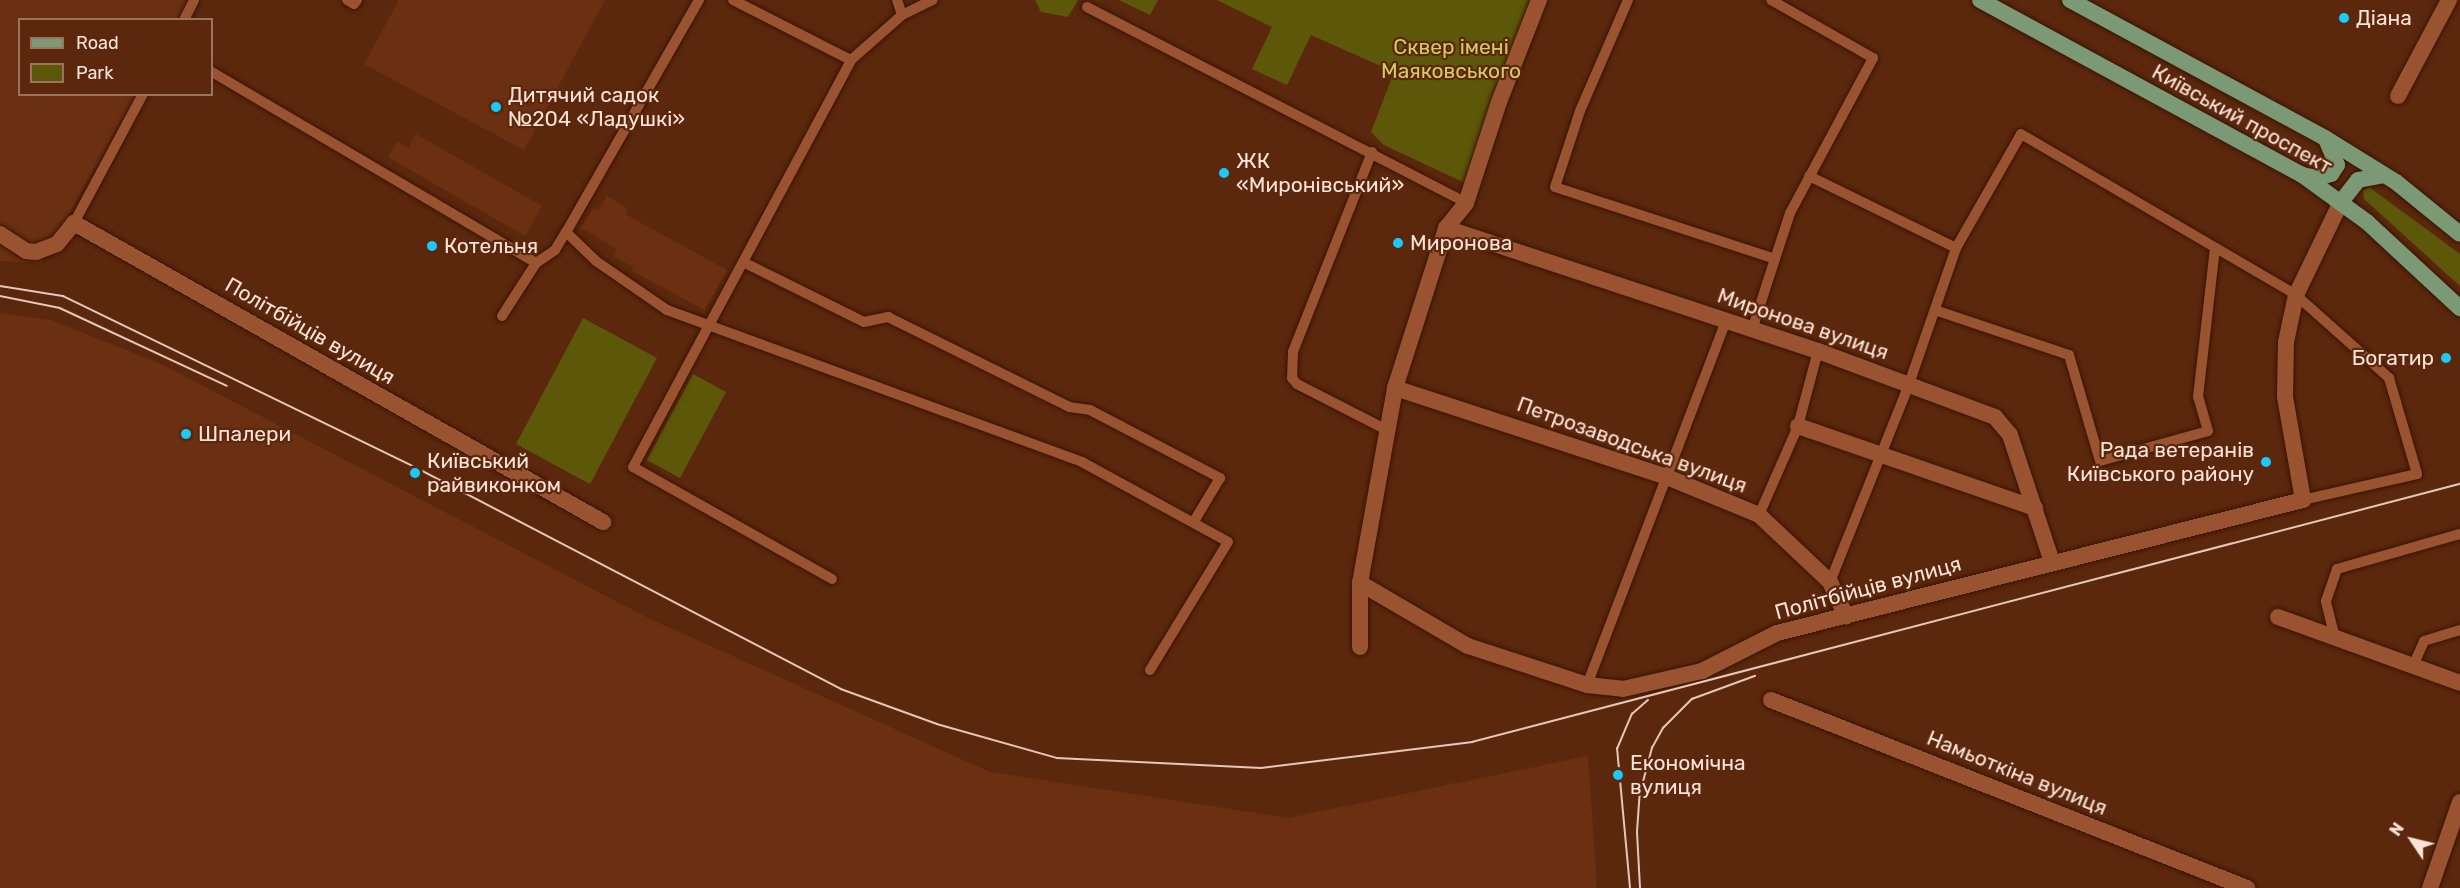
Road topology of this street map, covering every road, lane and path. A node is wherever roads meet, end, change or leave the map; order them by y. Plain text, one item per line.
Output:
1 (194, 0) edge
2 (347, 0) edge
3 (357, 0) edge
4 (699, 0) edge
5 (732, 0) edge
6 (897, 0) edge
7 (933, 0) edge
8 (1539, 0) edge
9 (1628, 0) edge
10 (1771, 0) edge
11 (1980, 0) edge
12 (2449, 0) edge
13 (2078, 2) edge
14 (1087, 7) dead end
15 (902, 15) junction
16 (185, 18) edge
17 (851, 60) junction
18 (213, 73) edge
19 (142, 96) edge
20 (2398, 96) dead end
21 (2325, 138) junction
22 (1372, 152) junction
23 (2301, 174) junction
24 (2384, 175) junction
25 (1809, 176) junction
26 (2341, 202) junction
27 (1466, 203) junction
28 (74, 223) junction
29 (1446, 228) junction
30 (566, 232) junction
31 (0, 234) edge
32 (2460, 234) edge
33 (1956, 248) junction
34 (2215, 248) junction
35 (1775, 259) junction
36 (743, 262) junction
37 (536, 263) junction
38 (2296, 295) junction
39 (2460, 308) edge
40 (1935, 310) junction
41 (502, 316) dead end
42 (1726, 321) junction
43 (709, 327) junction
44 (1752, 330) junction
45 (1818, 351) junction
46 (1909, 384) junction
47 (1395, 388) junction
48 (1798, 426) junction
49 (1387, 430) junction
50 (1881, 454) junction
51 (1667, 477) junction
52 (2303, 500) junction
53 (2035, 508) junction
54 (1759, 515) junction
55 (603, 522) dead end
56 (1193, 523) junction
57 (2460, 534) edge
58 (2052, 562) junction
59 (832, 579) dead end
60 (1830, 582) junction
61 (1360, 583) junction
62 (1846, 617) junction
63 (2278, 617) dead end
64 (2460, 630) edge
65 (2335, 638) junction
66 (1360, 646) dead end
67 (2413, 666) junction
68 (1150, 670) dead end
69 (2460, 683) edge
70 (1587, 685) junction
71 (1771, 700) dead end
72 (2460, 802) edge
73 (2247, 888) edge
74 (2430, 888) edge

1 - 16 lane
2 - 3 lane
4 - 30 lane
5 - 17 lane
6 - 15 lane
7 - 15 lane
8 - 27 street
9 - 35 lane
10 - 25 lane
11 - 23 main road, Київський проспект
12 - 20 street
13 - 21 main road, Київський проспект
14 - 22 lane
15 - 17 lane
17 - 36 lane
18 - 37 lane
19 - 28 lane
21 - 23 main road
21 - 24 main road, Київський проспект
22 - 27 lane
22 - 49 lane
23 - 26 main road, Київський проспект
24 - 26 main road
24 - 32 main road, Київський проспект
25 - 33 lane
25 - 35 lane
26 - 38 street
26 - 39 main road, Київський проспект
27 - 29 street
28 - 31 street
28 - 55 street, Політбійців вулиця
29 - 42 street, Миронова вулиця
29 - 47 street
30 - 37 lane
30 - 43 lane
33 - 34 lane
33 - 40 lane
34 - 38 lane
34 - 40 lane
35 - 44 lane
36 - 43 lane
36 - 56 lane
37 - 41 lane
38 - 52 street
38 - 52 lane
40 - 46 lane
42 - 44 street, Миронова вулиця
42 - 51 lane
43 - 56 lane
43 - 59 lane
44 - 45 street, Миронова вулиця
45 - 46 street, Миронова вулиця
45 - 48 lane
46 - 50 lane
46 - 53 street, Миронова вулиця
47 - 49 street
47 - 51 street, Петрозаводська вулиця
48 - 50 street
48 - 54 lane
49 - 61 street
50 - 53 street
50 - 60 lane
51 - 54 street, Петрозаводська вулиця
51 - 70 lane
52 - 58 street, Політбійців вулиця
53 - 58 street, Миронова вулиця
54 - 60 street, Петрозаводська вулиця
56 - 68 lane
57 - 65 lane
58 - 62 street, Політбійців вулиця
60 - 62 street, Петрозаводська вулиця
61 - 66 street
61 - 70 street, Політбійців вулиця
62 - 70 street, Політбійців вулиця
63 - 65 street
64 - 67 lane
65 - 67 street
67 - 69 street
71 - 73 street, Намьоткіна вулиця
72 - 74 street

